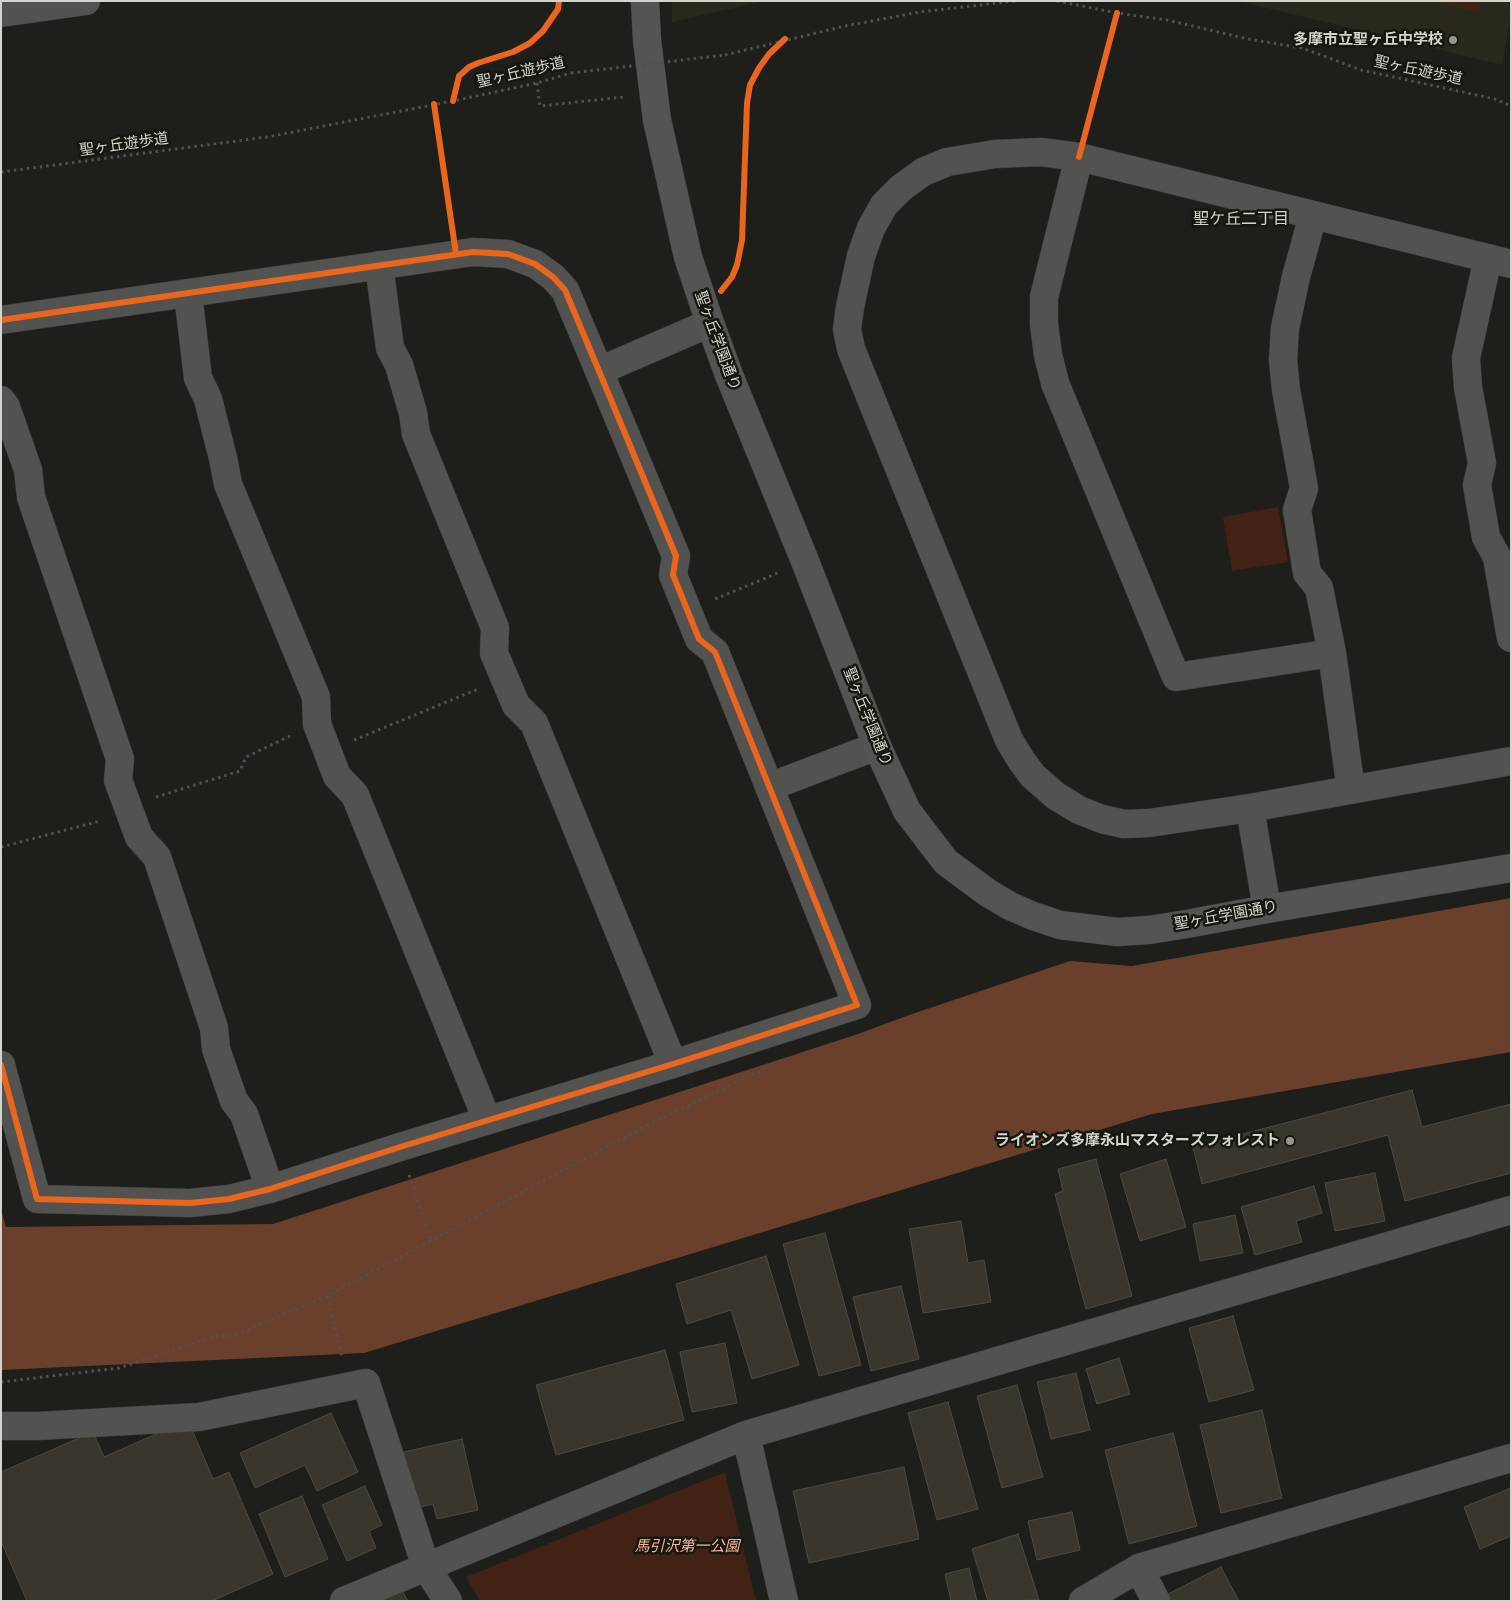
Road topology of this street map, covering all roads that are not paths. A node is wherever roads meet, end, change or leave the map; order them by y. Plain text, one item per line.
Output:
1 (86, 1) edge
2 (645, 1) edge
3 (1, 13) edge
4 (1079, 157) junction
5 (1313, 215) junction
6 (1499, 261) edge
7 (379, 265) junction
8 (188, 294) junction
9 (1, 320) edge
10 (710, 323) junction
11 (599, 371) junction
12 (1, 400) edge
13 (1511, 638) edge
14 (1332, 653) junction
15 (876, 746) junction
16 (1511, 761) edge
17 (769, 787) junction
18 (1351, 790) junction
19 (1250, 808) junction
20 (1511, 868) edge
21 (1267, 908) junction
22 (673, 1064) junction
23 (1, 1065) edge
24 (487, 1120) junction
25 (270, 1189) junction
26 (1511, 1210) edge
27 (1, 1426) edge
28 (746, 1435) junction
29 (1511, 1458) edge
30 (426, 1567) junction
31 (1140, 1568) junction
32 (344, 1601) edge
33 (448, 1601) edge
34 (784, 1601) edge
35 (1083, 1601) edge
36 (1156, 1601) edge

1 - 3 street
2 - 10 street, 聖ヶ丘学園通り
4 - 5 street
4 - 14 street
4 - 19 street
5 - 6 street
5 - 14 street
6 - 13 street
7 - 8 street
7 - 11 street
7 - 22 street
8 - 9 street
8 - 24 street
10 - 11 street
10 - 15 street, 聖ヶ丘学園通り
11 - 17 street
12 - 25 street
14 - 18 street
15 - 17 street
15 - 21 street, 聖ヶ丘学園通り
16 - 18 street
17 - 22 street
18 - 19 street
19 - 21 street
20 - 21 street, 聖ヶ丘学園通り
22 - 24 street
23 - 25 street
24 - 25 street
26 - 28 street
27 - 30 street
28 - 30 street
28 - 34 street
29 - 31 street
30 - 32 street
30 - 33 street
31 - 35 street
31 - 36 street

